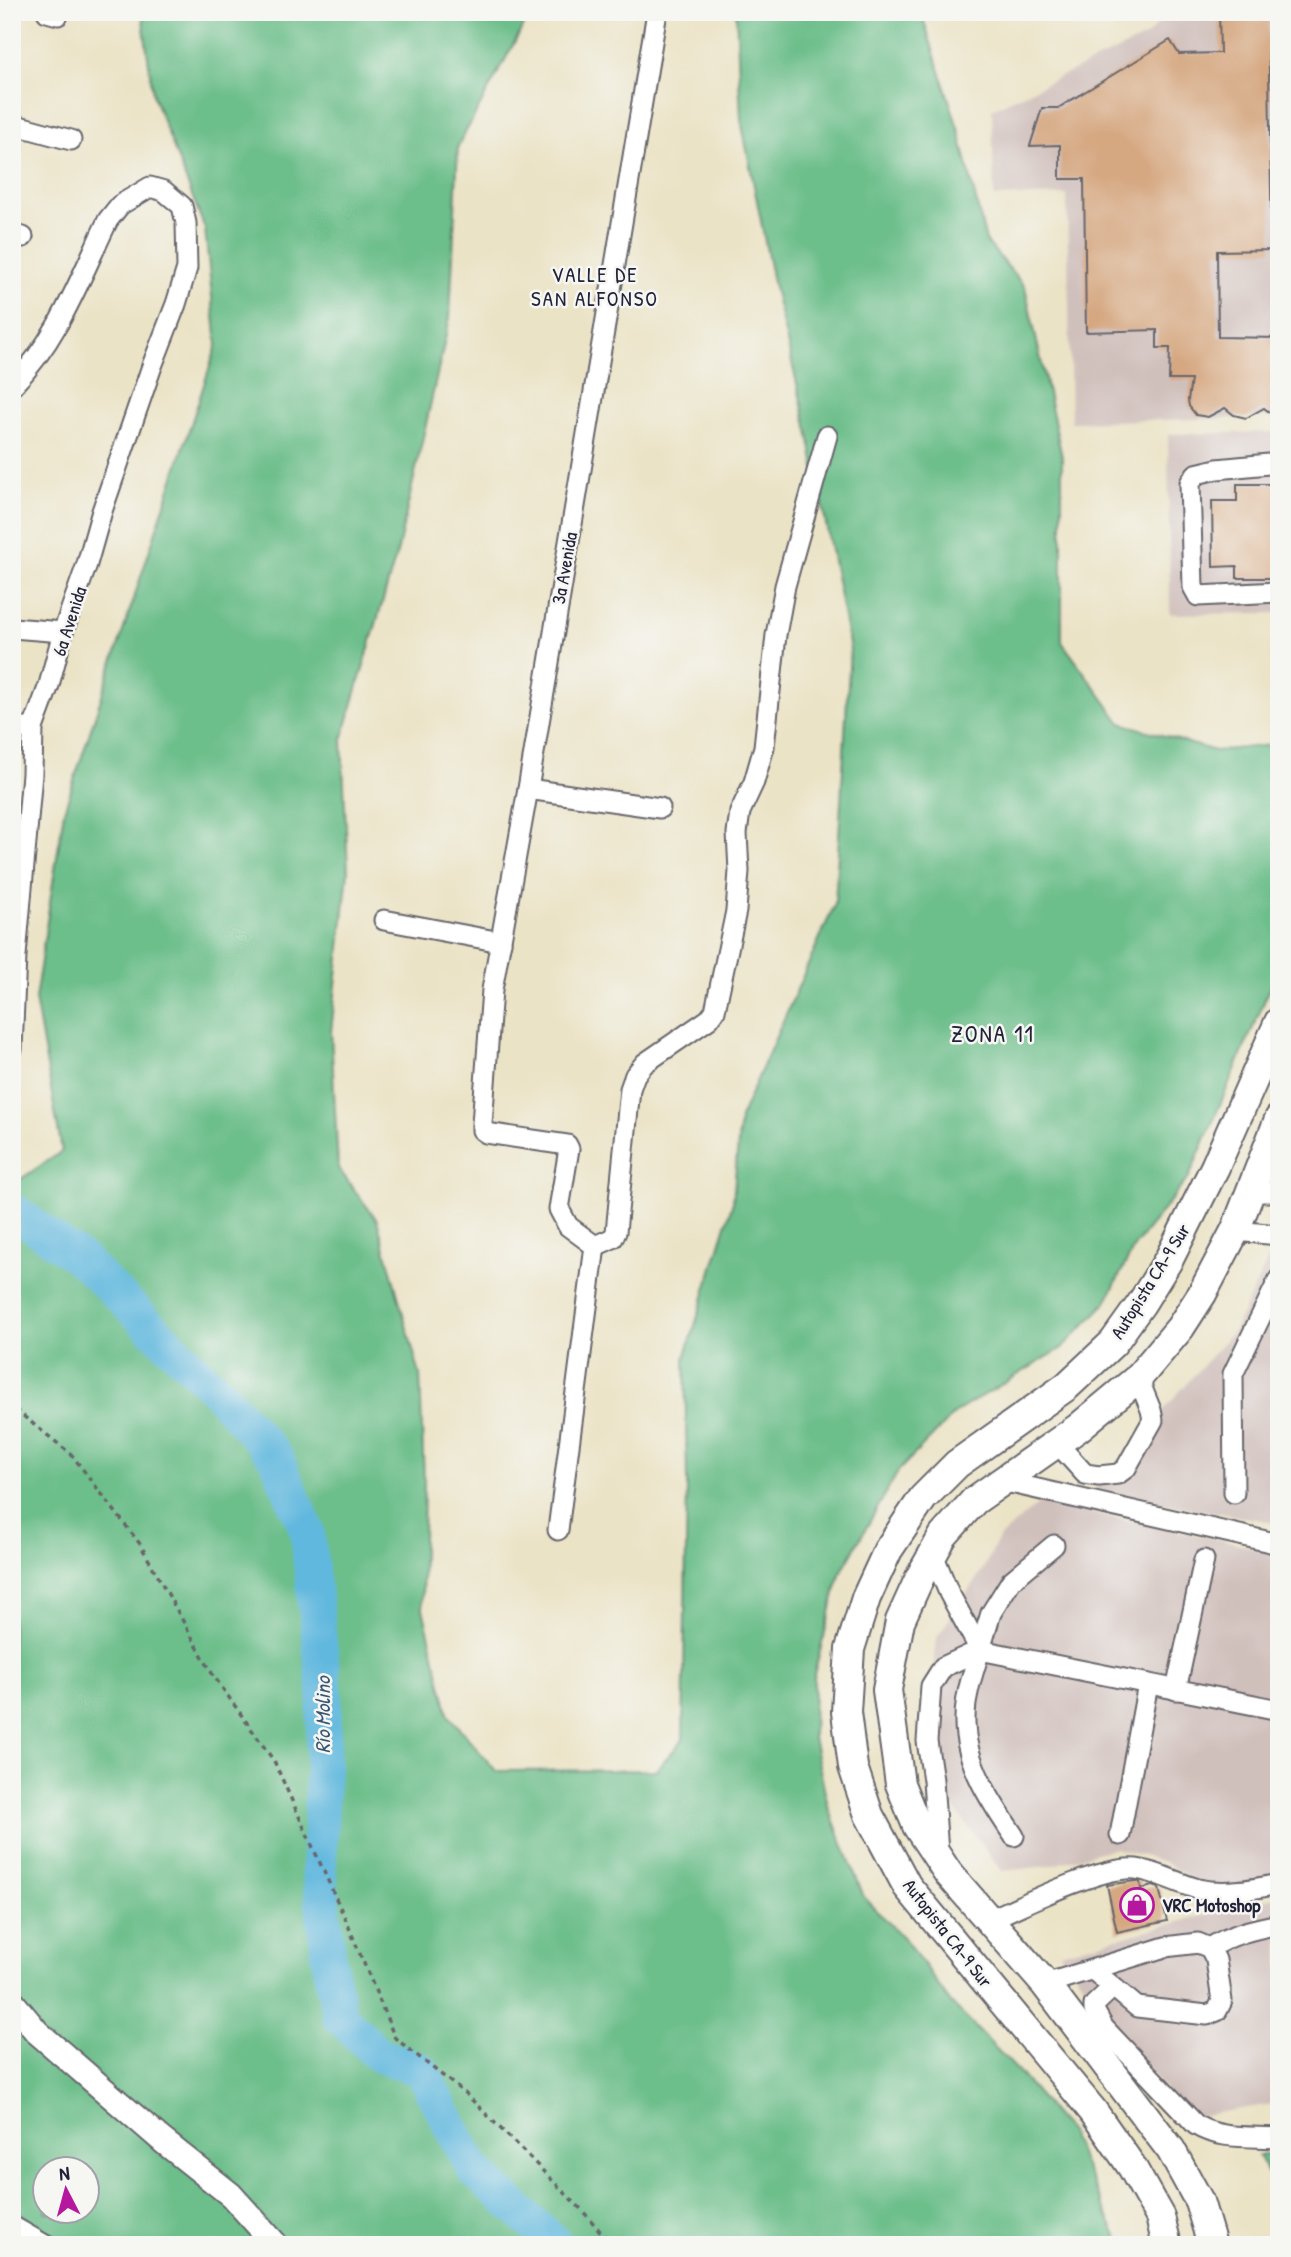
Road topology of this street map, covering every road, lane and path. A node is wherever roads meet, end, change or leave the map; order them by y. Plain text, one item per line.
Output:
1 (657, 12) edge
2 (12, 124) edge
3 (71, 140) dead end
4 (12, 386) edge
5 (827, 436) dead end
6 (1279, 463) edge
7 (1279, 592) edge
8 (12, 628) edge
9 (63, 632) junction
10 (12, 728) edge
11 (33, 728) junction
12 (528, 789) junction
13 (660, 808) dead end
14 (19, 842) edge
15 (384, 920) dead end
16 (501, 942) junction
17 (14, 956) edge
18 (1279, 1022) edge
19 (12, 1049) edge
20 (1279, 1119) edge
21 (1215, 1167) junction
22 (1265, 1192) edge
23 (1235, 1231) junction
24 (1279, 1235) edge
25 (595, 1246) junction
26 (1279, 1279) edge
27 (1138, 1378) junction
28 (12, 1400) edge
29 (1057, 1443) junction
30 (1002, 1482) junction
31 (1234, 1493) dead end
32 (558, 1530) dead end
33 (1279, 1544) edge
34 (1054, 1545) dead end
35 (933, 1554) junction
36 (1204, 1560) dead end
37 (980, 1650) junction
38 (1148, 1684) junction
39 (1176, 1689) junction
40 (1279, 1710) edge
41 (1119, 1835) dead end
42 (1014, 1836) dead end
43 (938, 1857) junction
44 (1279, 1884) edge
45 (989, 1920) junction
46 (1279, 1924) edge
47 (1210, 1948) junction
48 (1093, 1970) junction
49 (1045, 1984) junction
50 (1112, 1987) junction
51 (12, 2001) edge
52 (1279, 2138) edge
53 (12, 2226) edge
54 (45, 2245) edge
55 (276, 2245) edge
56 (612, 2245) edge
57 (1167, 2245) edge
58 (1212, 2245) edge

1 - 12 street, 3a Avenida
2 - 3 street
4 - 9 street, 6a Avenida
5 - 25 street
6 - 7 street
8 - 9 street
9 - 11 street, 6a Avenida
10 - 11 street
11 - 14 street, 6a Avenida
12 - 13 street
12 - 16 street, 3a Avenida
14 - 17 street, 6a Avenida
15 - 16 street
16 - 25 street, 3a Avenida
17 - 19 street, 6a Avenida
18 - 21 highway, Autopista CA-9 Sur
20 - 22 highway, Autopista CA-9 Sur
21 - 22 highway
21 - 57 highway, Autopista CA-9 Sur
22 - 23 highway, Autopista CA-9 Sur
23 - 24 street
23 - 27 highway, Autopista CA-9 Sur
25 - 32 street
26 - 31 street
27 - 29 highway, Autopista CA-9 Sur
27 - 29 street
28 - 56 path
29 - 30 highway, Autopista CA-9 Sur
30 - 33 street
30 - 35 highway, Autopista CA-9 Sur
34 - 37 street
35 - 37 street
35 - 43 highway, Autopista CA-9 Sur
36 - 39 street
37 - 38 street
37 - 42 street
37 - 43 street
38 - 39 street
38 - 41 street
39 - 40 street
43 - 45 highway, Autopista CA-9 Sur
44 - 45 street
45 - 49 highway, Autopista CA-9 Sur
46 - 47 street
47 - 48 street
47 - 50 street
48 - 49 street
48 - 50 street
49 - 58 highway, Autopista CA-9 Sur
50 - 52 street
51 - 55 main road
53 - 54 street

